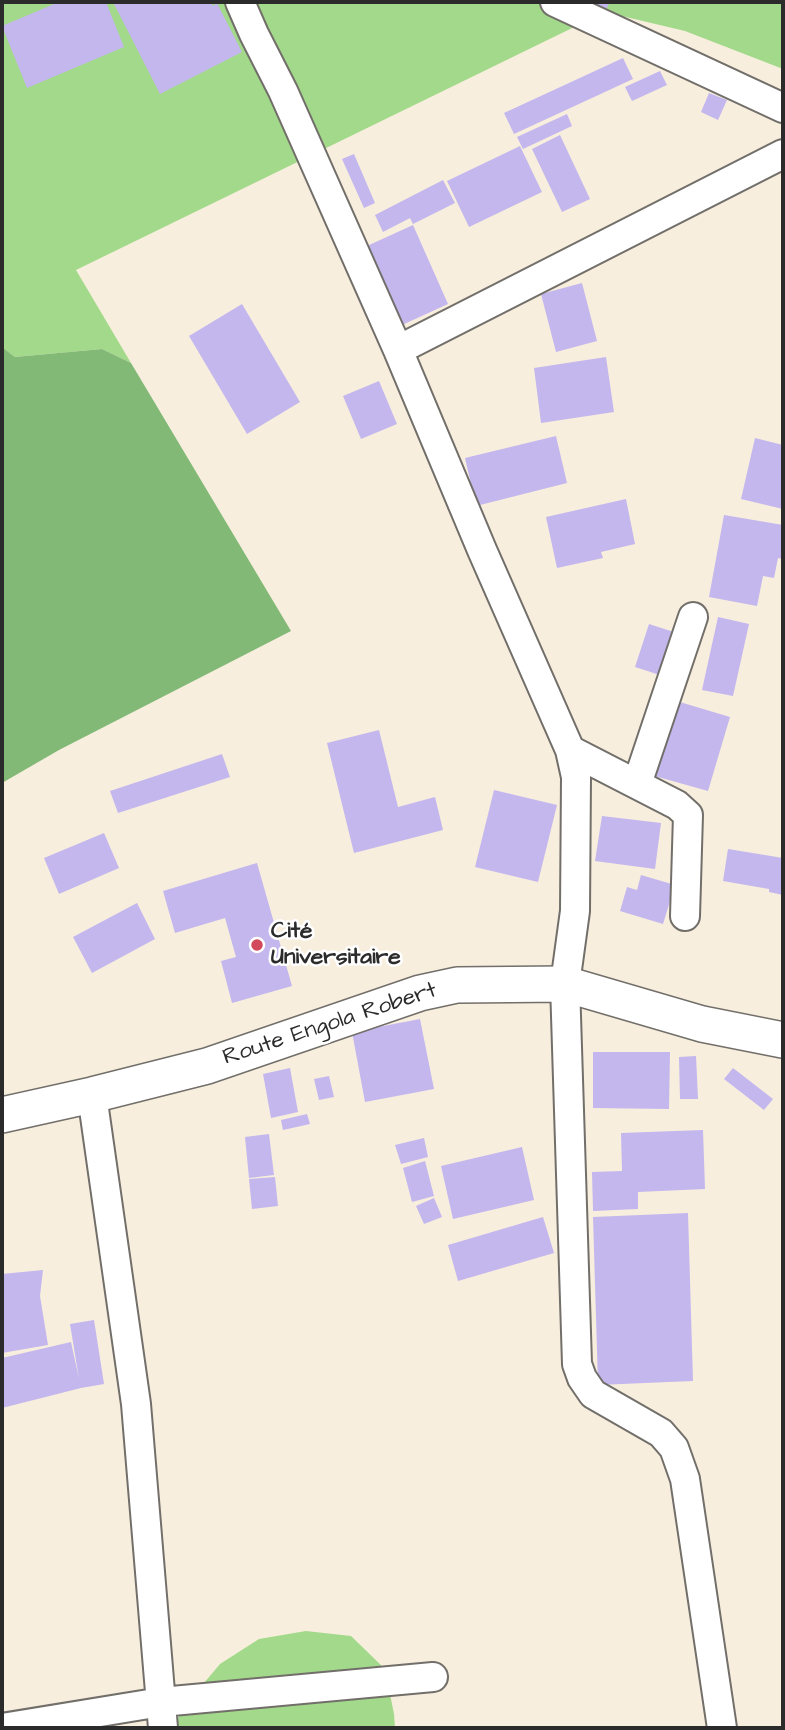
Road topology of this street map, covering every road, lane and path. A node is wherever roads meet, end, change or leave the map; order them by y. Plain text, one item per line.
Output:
1 (240, 2) edge
2 (555, 2) edge
3 (783, 108) edge
4 (783, 154) edge
5 (398, 350) junction
6 (693, 617) dead end
7 (570, 750) junction
8 (637, 785) junction
9 (685, 916) dead end
10 (565, 984) junction
11 (783, 1040) edge
12 (92, 1095) junction
13 (2, 1115) edge
14 (433, 1677) dead end
15 (162, 1715) edge
16 (2, 1728) edge
17 (722, 1728) edge

1 - 5 street
2 - 3 street
4 - 5 street
5 - 7 street
6 - 8 street
7 - 8 street
7 - 10 street
8 - 9 street
10 - 11 street, Route Engola Robert
10 - 12 street, Route Engola Robert
10 - 17 street
12 - 13 street, Route Engola Robert
12 - 15 street
14 - 15 street
15 - 16 street

